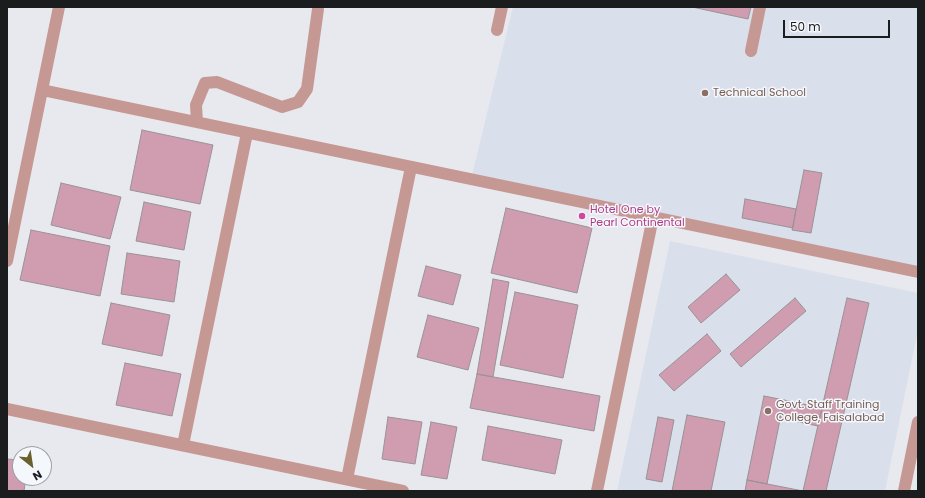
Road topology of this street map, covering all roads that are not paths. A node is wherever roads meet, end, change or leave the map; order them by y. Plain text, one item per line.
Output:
1 (58, 7) edge
2 (502, 7) edge
3 (760, 7) edge
4 (318, 9) dead end
5 (497, 30) dead end
6 (751, 51) dead end
7 (42, 90) junction
8 (197, 122) junction
9 (247, 133) junction
10 (411, 167) junction
11 (653, 217) junction
12 (7, 261) edge
13 (918, 272) edge
14 (7, 409) edge
15 (918, 422) edge
16 (183, 445) junction
17 (347, 479) junction
18 (403, 491) edge
19 (597, 491) edge
20 (904, 491) edge

1 - 7 street
2 - 5 street
3 - 6 street
4 - 8 street
7 - 8 street
7 - 12 street
8 - 9 street
9 - 10 street
9 - 16 street
10 - 11 street
10 - 17 street
11 - 13 street
11 - 19 street
14 - 16 street
15 - 20 street
16 - 17 street
17 - 18 street

